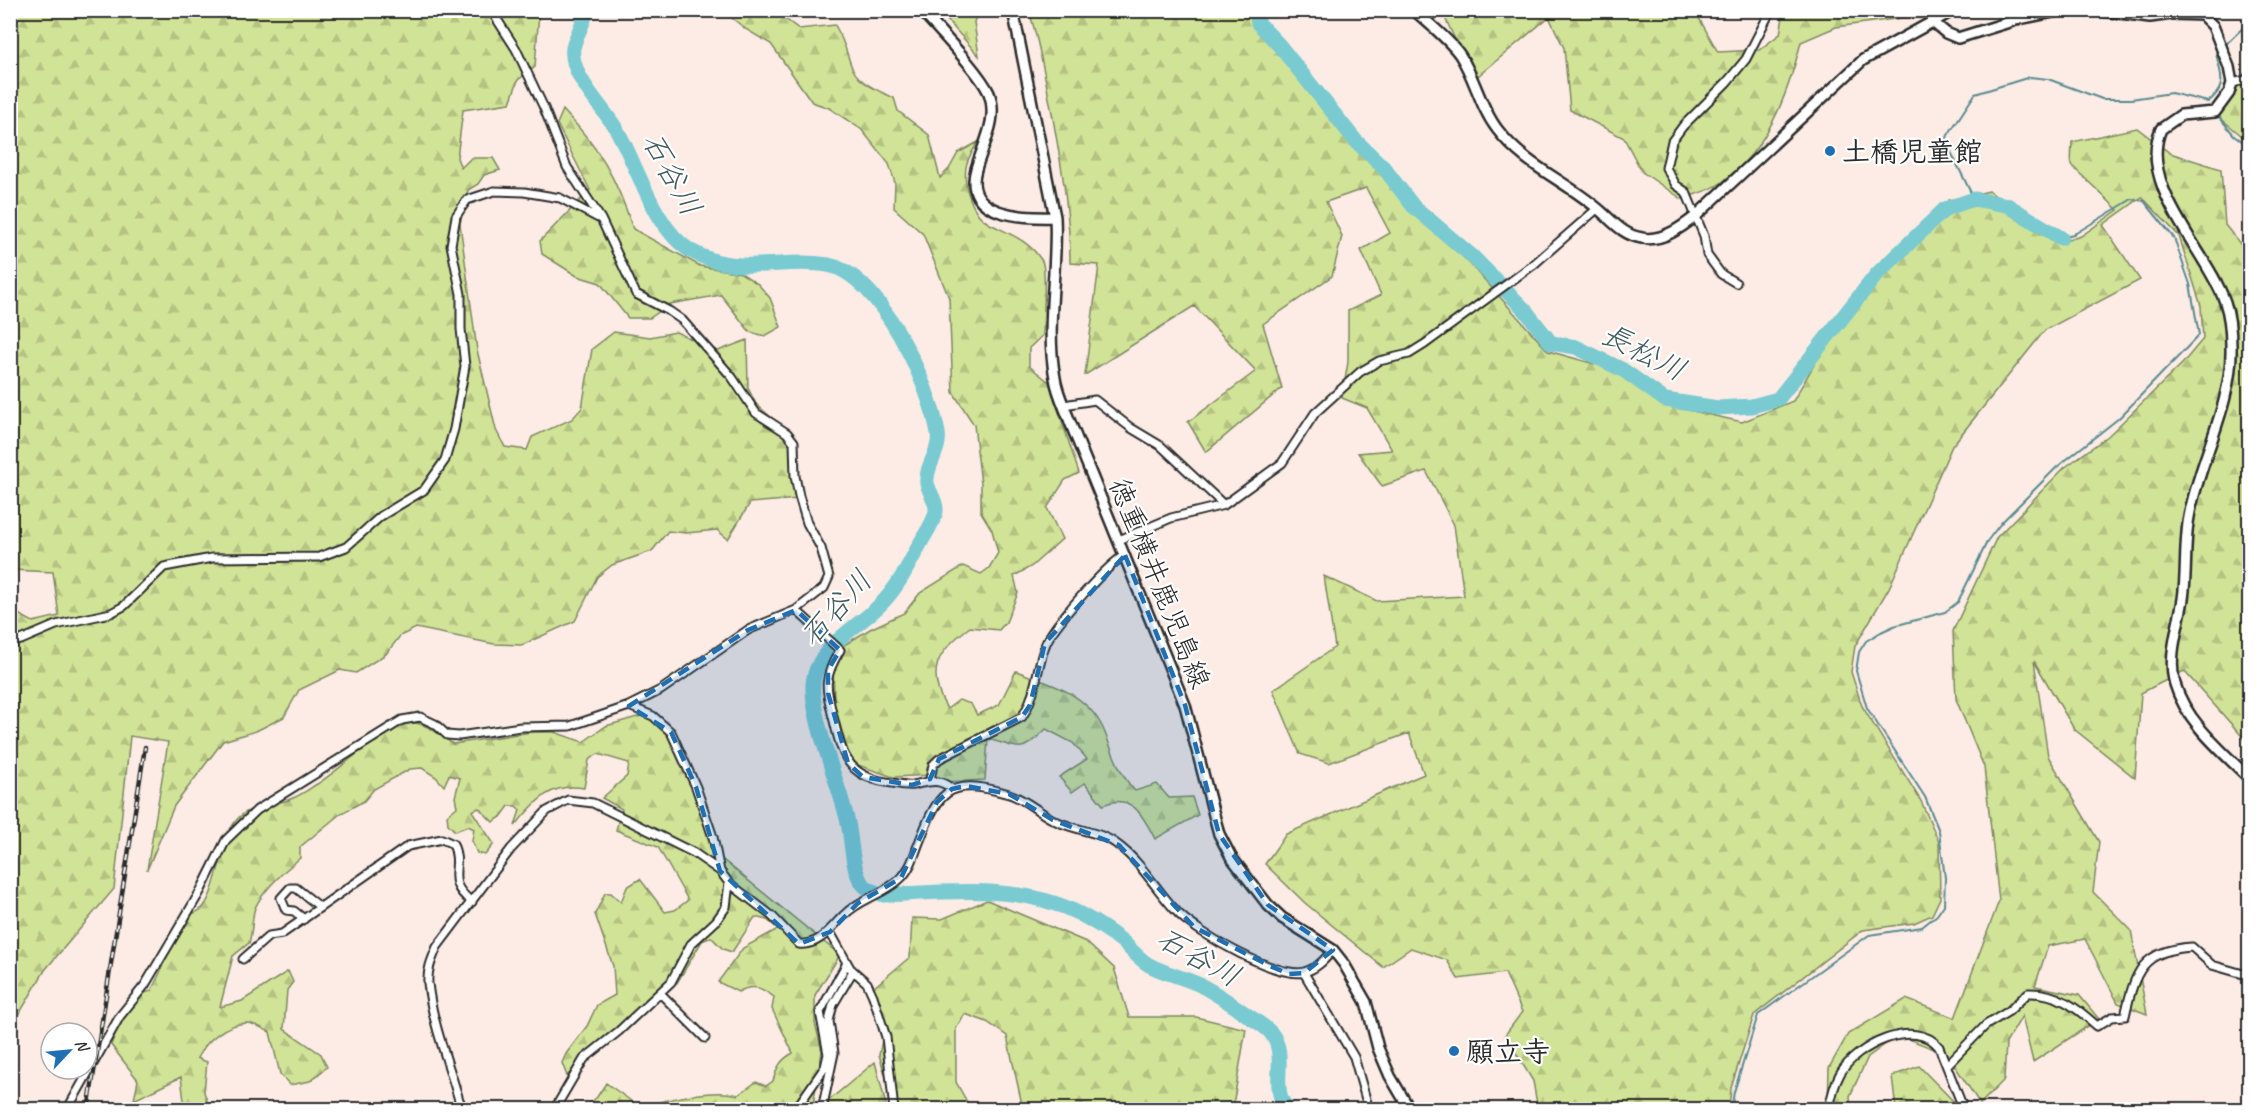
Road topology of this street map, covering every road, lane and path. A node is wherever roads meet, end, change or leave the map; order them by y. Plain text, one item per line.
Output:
1 (490, 10) edge
2 (921, 10) edge
3 (1013, 10) edge
4 (1414, 10) edge
5 (1771, 10) edge
6 (1954, 10) edge
7 (2063, 10) edge
8 (2096, 10) edge
9 (1934, 23) junction
10 (2250, 79) edge
11 (2232, 82) junction
12 (1598, 208) junction
13 (1696, 216) junction
14 (1055, 217) junction
15 (601, 219) junction
16 (1736, 283) dead end
17 (1064, 405) junction
18 (1224, 506) junction
19 (1119, 540) junction
20 (1125, 555) junction
21 (796, 610) junction
22 (10, 642) edge
23 (629, 706) junction
24 (930, 779) junction
25 (2250, 779) edge
26 (952, 789) junction
27 (720, 871) junction
28 (729, 883) junction
29 (472, 902) junction
30 (320, 907) junction
31 (304, 919) junction
32 (830, 932) junction
33 (1333, 950) junction
34 (243, 958) dead end
35 (847, 963) junction
36 (853, 970) junction
37 (1304, 973) junction
38 (2250, 976) edge
39 (660, 993) junction
40 (705, 1038) dead end
41 (1947, 1065) junction
42 (67, 1110) edge
43 (464, 1110) edge
44 (554, 1110) edge
45 (800, 1110) edge
46 (822, 1110) edge
47 (894, 1110) edge
48 (1369, 1110) edge
49 (1410, 1110) edge
50 (1829, 1110) edge
51 (1964, 1110) edge

1 - 15 street
2 - 14 street
3 - 14 street, 徳重横井鹿児島線
4 - 12 street
5 - 13 street
6 - 9 street
7 - 9 street
8 - 11 street
9 - 13 street
10 - 11 street
11 - 25 street
12 - 13 street
12 - 18 street
13 - 16 street
14 - 17 street, 徳重横井鹿児島線
15 - 21 street
15 - 22 street
17 - 18 street
17 - 19 street, 徳重横井鹿児島線
18 - 19 street
19 - 20 street, 徳重横井鹿児島線
20 - 24 street
20 - 33 street, 徳重横井鹿児島線
21 - 23 street
21 - 24 street
23 - 27 street
23 - 42 street
24 - 26 street
26 - 32 street
26 - 37 street
27 - 28 street
27 - 29 street
28 - 32 street
28 - 39 street
29 - 30 street
29 - 43 street
30 - 31 street
30 - 31 street
31 - 34 street
32 - 35 street
33 - 37 street
33 - 49 street, 徳重横井鹿児島線
35 - 36 street
35 - 45 street
36 - 46 street
36 - 47 street
37 - 48 street
38 - 41 street
39 - 40 street
39 - 44 street
41 - 50 street
41 - 51 street

